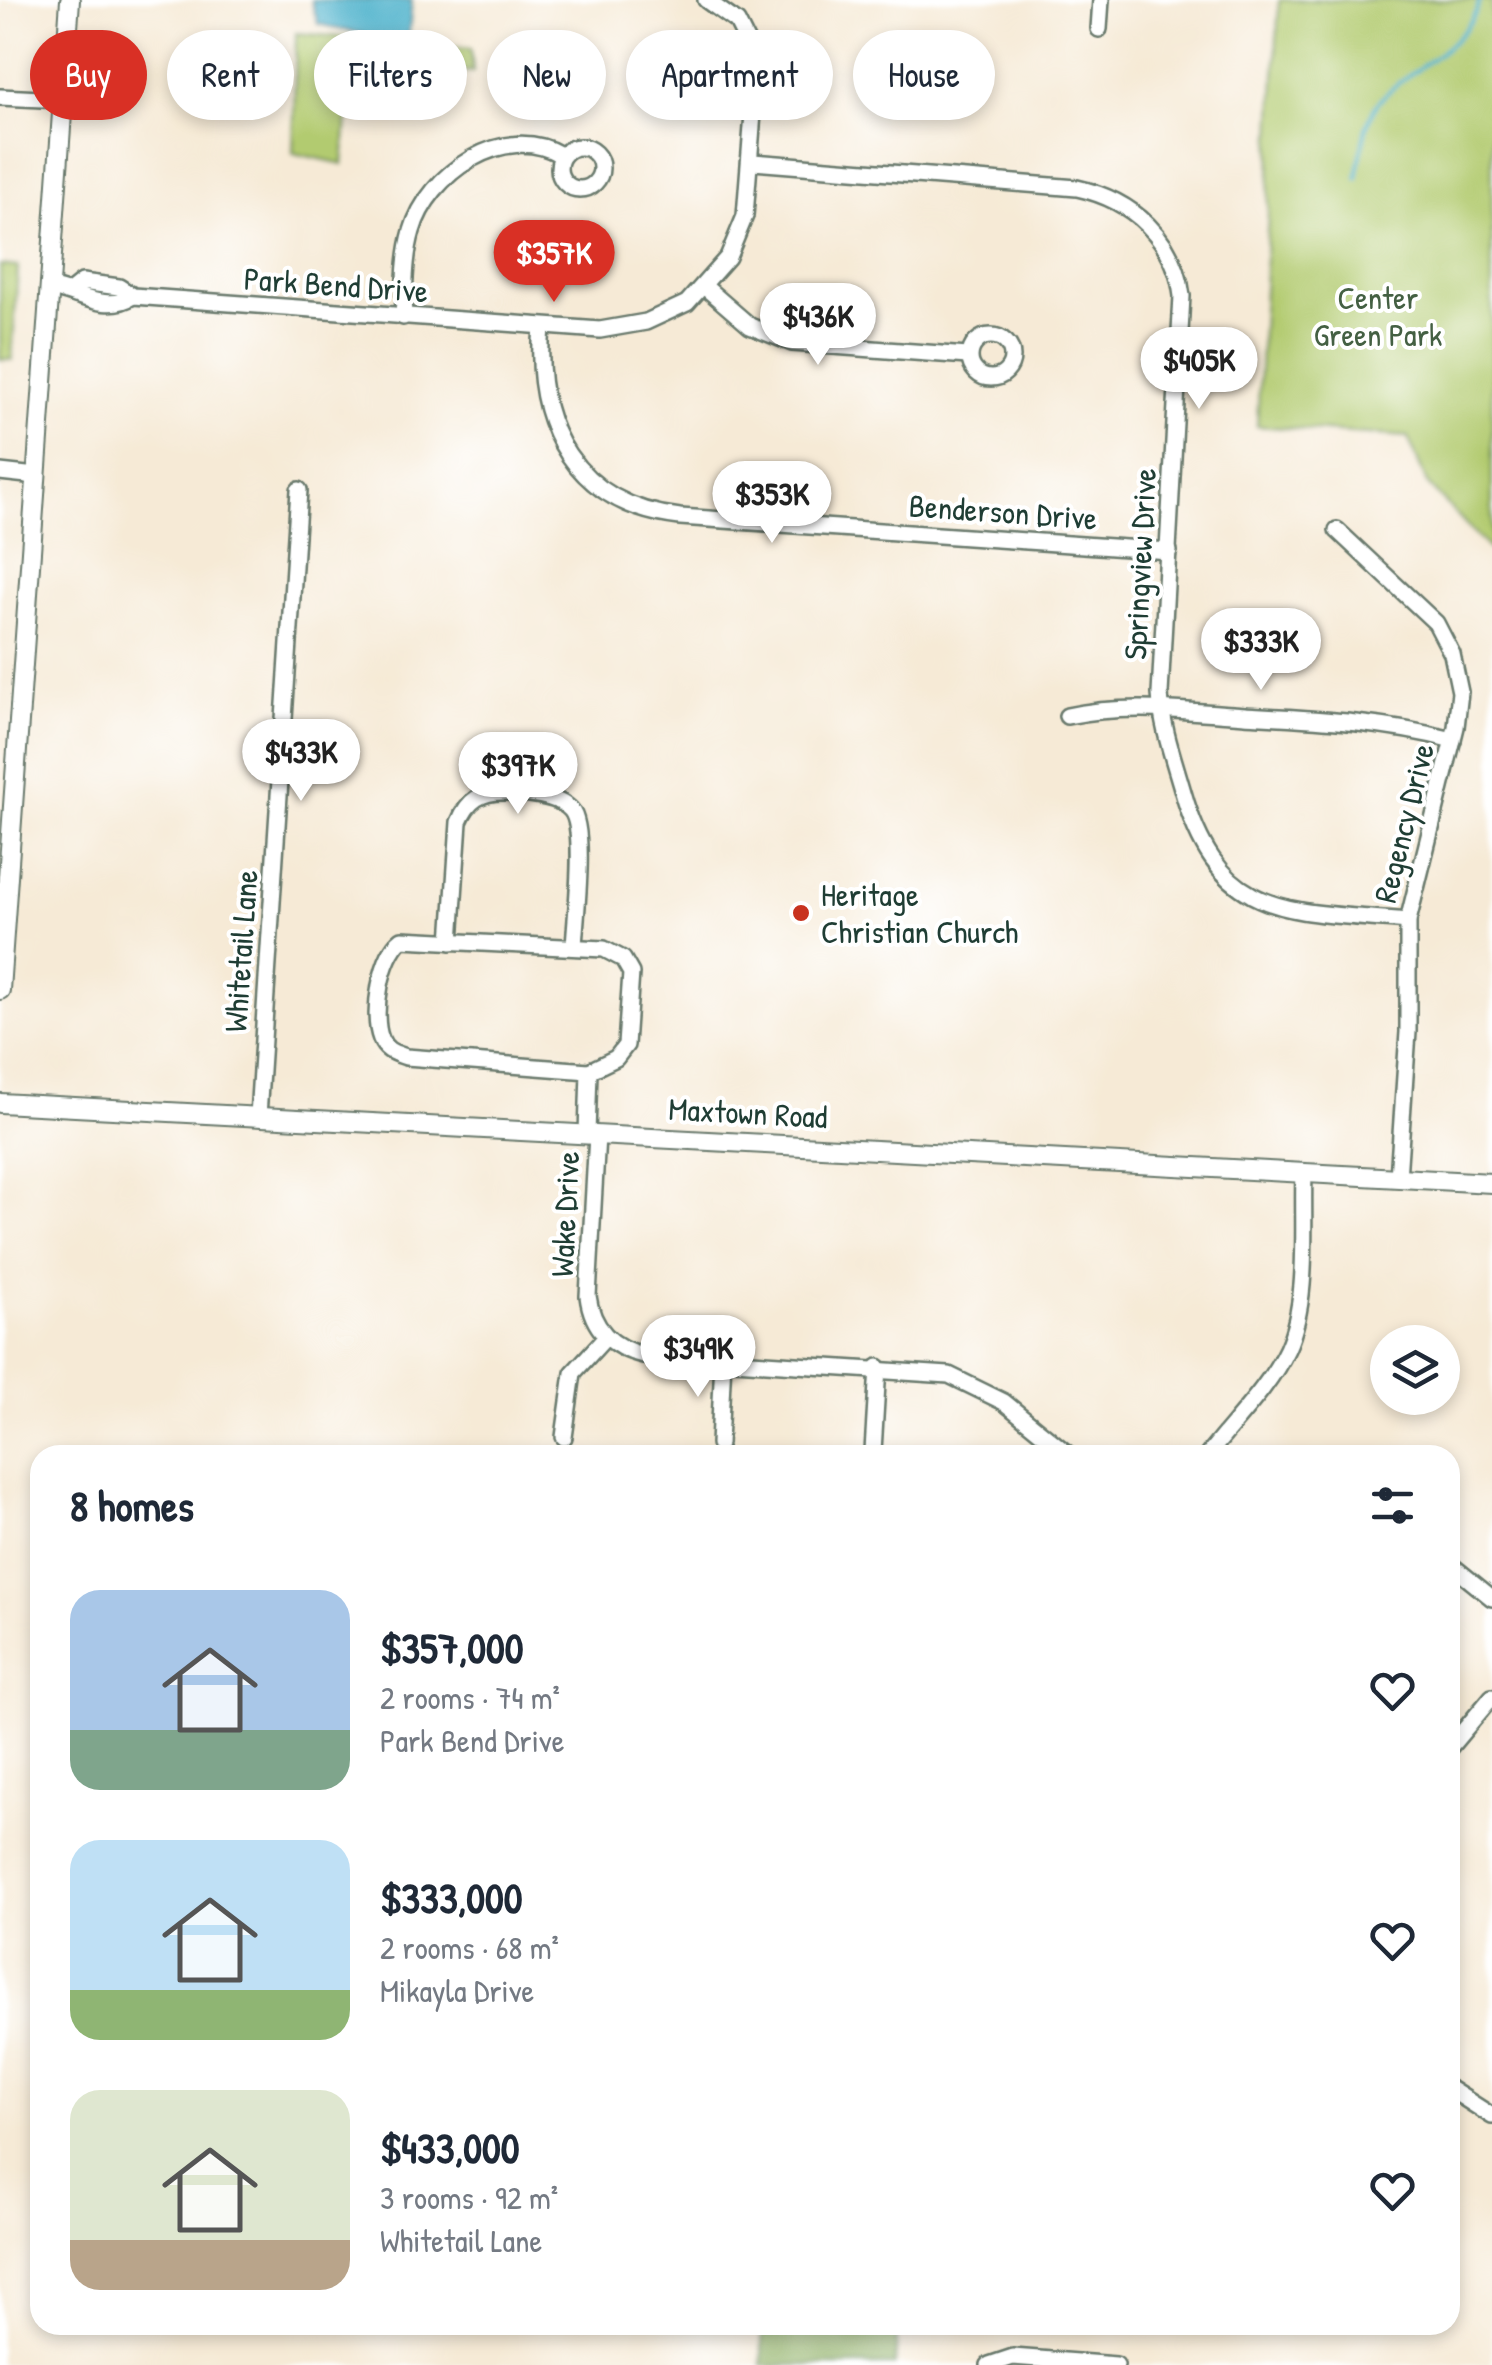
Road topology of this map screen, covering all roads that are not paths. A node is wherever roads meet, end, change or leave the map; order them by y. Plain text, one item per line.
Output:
1 (70, 0) edge
2 (706, 0) edge
3 (1101, 0) edge
4 (729, 6) edge
5 (1099, 28) dead end
6 (68, 30) edge
7 (0, 96) edge
8 (30, 98) edge
9 (62, 120) edge
10 (561, 155) dead end
11 (753, 162) junction
12 (705, 287) junction
13 (50, 288) junction
14 (403, 317) junction
15 (542, 327) junction
16 (968, 356) dead end
17 (0, 472) edge
18 (36, 476) junction
19 (299, 490) dead end
20 (1337, 530) dead end
21 (1169, 551) junction
22 (1160, 709) junction
23 (1067, 716) dead end
24 (1452, 740) junction
25 (1408, 922) junction
26 (452, 942) junction
27 (574, 947) junction
28 (0, 990) edge
29 (589, 1071) junction
30 (0, 1103) edge
31 (258, 1116) junction
32 (592, 1135) junction
33 (1304, 1173) junction
34 (1398, 1178) junction
35 (1492, 1182) edge
36 (606, 1337) junction
37 (723, 1359) junction
38 (878, 1367) junction
39 (564, 1437) dead end
40 (719, 1444) dead end
41 (872, 1445) edge
42 (1056, 1445) edge
43 (1216, 1445) edge
44 (1460, 1572) edge
45 (1492, 1598) edge
46 (1492, 1696) edge
47 (1460, 1735) edge
48 (1460, 2095) edge
49 (1492, 2116) edge
50 (990, 2365) edge
51 (1116, 2365) edge

1 - 6 main road
2 - 4 street, Park Bend Drive
3 - 5 street
4 - 11 street, Park Bend Drive
7 - 8 street
9 - 13 main road
10 - 14 street
11 - 12 street, Park Bend Drive
11 - 21 street, Springview Drive
12 - 15 street, Park Bend Drive
12 - 16 street
13 - 14 street, Park Bend Drive
13 - 18 main road
14 - 15 street, Park Bend Drive
15 - 21 street, Benderson Drive
17 - 18 street
18 - 28 main road
19 - 31 street, Whitetail Lane
20 - 24 street, Regency Drive
21 - 22 street, Springview Drive
22 - 23 street
22 - 24 street
22 - 25 street, Springview Drive
24 - 25 street, Regency Drive
25 - 34 street, Regency Drive
26 - 27 street
26 - 27 street
26 - 29 street
27 - 29 street
29 - 32 street, Wake Drive
30 - 31 main road, Maxtown Road
31 - 32 main road, Maxtown Road
32 - 33 main road, Maxtown Road
32 - 36 street, Wake Drive
33 - 34 main road, Maxtown Road
33 - 43 street
34 - 35 main road, Maxtown Road
36 - 37 street
36 - 39 street
37 - 38 street
37 - 40 street
38 - 41 street
38 - 42 street
44 - 45 street
46 - 47 street
48 - 49 street
50 - 51 street

